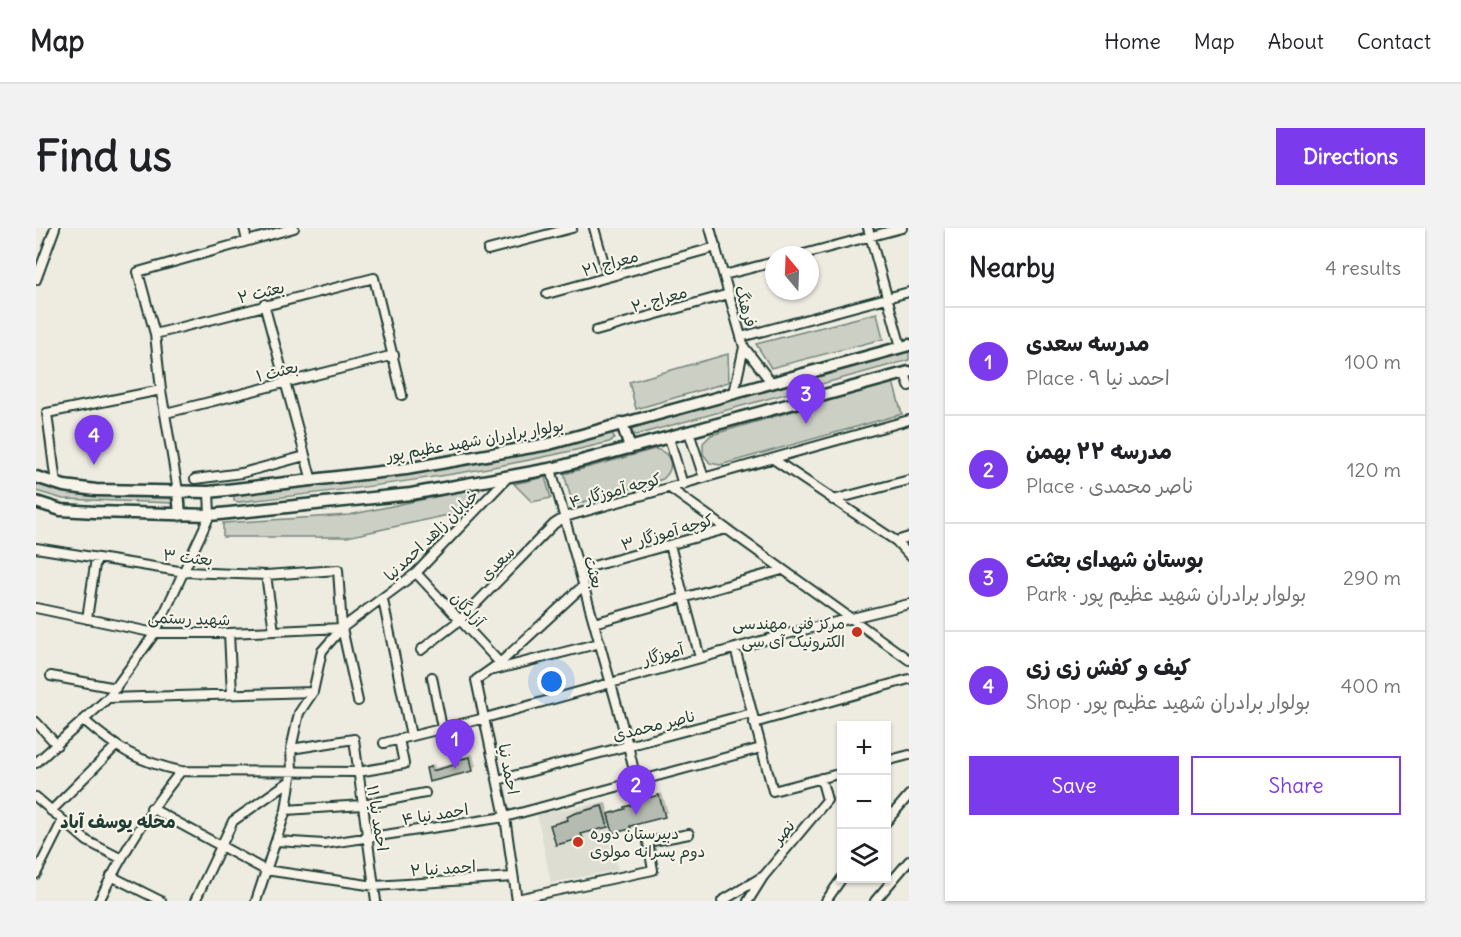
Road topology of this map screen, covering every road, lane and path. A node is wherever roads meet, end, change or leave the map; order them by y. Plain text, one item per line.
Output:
1 (55, 228) edge
2 (244, 228) edge
3 (294, 228) edge
4 (572, 228) edge
5 (594, 228) edge
6 (710, 228) edge
7 (902, 228) edge
8 (869, 232) edge
9 (247, 241) junction
10 (716, 247) junction
11 (819, 249) edge
12 (488, 250) dead end
13 (765, 264) edge
14 (724, 275) junction
15 (608, 277) junction
16 (36, 280) edge
17 (909, 292) edge
18 (547, 294) dead end
19 (729, 294) junction
20 (887, 298) junction
21 (264, 304) junction
22 (596, 331) dead end
23 (155, 334) junction
24 (741, 337) junction
25 (905, 346) edge
26 (744, 347) junction
27 (394, 355) junction
28 (907, 373) edge
29 (771, 382) junction
30 (284, 384) junction
31 (909, 386) edge
32 (161, 390) junction
33 (734, 393) junction
34 (402, 395) dead end
35 (166, 413) junction
36 (909, 420) edge
37 (622, 423) junction
38 (689, 432) junction
39 (669, 438) junction
40 (630, 448) junction
41 (304, 456) junction
42 (773, 459) junction
43 (551, 468) junction
44 (509, 476) junction
45 (36, 477) edge
46 (704, 478) junction
47 (195, 479) dead end
48 (909, 480) edge
49 (312, 481) junction
50 (56, 484) junction
51 (683, 485) junction
52 (672, 489) junction
53 (178, 491) junction
54 (208, 492) junction
55 (834, 500) junction
56 (36, 502) edge
57 (180, 515) junction
58 (210, 515) junction
59 (565, 517) junction
60 (554, 524) joint
61 (726, 529) junction
62 (909, 537) edge
63 (896, 541) junction
64 (670, 545) junction
65 (36, 548) edge
66 (909, 555) edge
67 (96, 558) junction
68 (579, 570) junction
69 (782, 570) junction
70 (185, 572) junction
71 (416, 573) junction
72 (266, 575) junction
73 (584, 585) junction
74 (684, 597) junction
75 (383, 600) junction
76 (909, 604) edge
77 (36, 608) edge
78 (87, 619) junction
79 (849, 619) junction
80 (460, 620) junction
81 (594, 623) junction
82 (342, 628) junction
83 (274, 631) junction
84 (155, 633) junction
85 (229, 633) junction
86 (600, 643) junction
87 (735, 648) junction
88 (421, 650) dead end
89 (700, 658) junction
90 (909, 660) edge
91 (500, 663) junction
92 (488, 672) junction
93 (51, 676) dead end
94 (432, 677) dead end
95 (909, 679) edge
96 (611, 682) junction
97 (116, 688) junction
98 (313, 692) junction
99 (232, 694) junction
100 (108, 698) junction
101 (358, 701) dead end
102 (752, 713) junction
103 (485, 718) junction
104 (85, 721) junction
105 (36, 722) edge
106 (754, 723) junction
107 (442, 728) junction
108 (411, 736) junction
109 (399, 739) junction
110 (384, 743) dead end
111 (57, 745) junction
112 (628, 745) junction
113 (115, 747) junction
114 (761, 748) junction
115 (291, 749) junction
116 (909, 756) edge
117 (891, 760) edge
118 (36, 763) edge
119 (292, 770) junction
120 (181, 771) junction
121 (358, 772) junction
122 (837, 774) edge
123 (821, 778) junction
124 (498, 780) junction
125 (290, 781) junction
126 (637, 784) junction
127 (425, 793) dead end
128 (909, 795) edge
129 (36, 797) edge
130 (363, 805) junction
131 (151, 808) junction
132 (286, 810) junction
133 (51, 811) junction
134 (891, 816) edge
135 (505, 817) junction
136 (62, 822) junction
137 (689, 834) dead end
138 (369, 839) junction
139 (277, 841) junction
140 (220, 846) junction
141 (120, 858) junction
142 (909, 861) edge
143 (37, 870) edge
144 (265, 870) junction
145 (111, 876) junction
146 (513, 877) junction
147 (764, 877) junction
148 (839, 883) edge
149 (375, 886) junction
150 (517, 900) edge
151 (99, 901) edge
152 (161, 901) edge
153 (195, 901) edge
154 (256, 901) edge
155 (376, 901) edge
156 (722, 901) edge
157 (748, 901) edge
158 (826, 901) edge
159 (875, 901) edge

1 - 16 street
2 - 9 street
3 - 9 street
4 - 12 street
5 - 15 street
6 - 10 street, فرهنگ
7 - 8 street
8 - 11 street
8 - 20 street
9 - 23 street
10 - 14 street, فرهنگ
10 - 15 street, معراج ۲۱
13 - 14 street
14 - 19 street, فرهنگ
15 - 18 street, معراج ۲۱
17 - 20 street
19 - 22 street, معراج ۲۰
19 - 24 street, فرهنگ
20 - 24 street
20 - 25 street
21 - 23 street, بعثت ۲
21 - 27 street, بعثت ۲
21 - 30 street
23 - 32 street
24 - 26 street, فرهنگ
25 - 29 main road, بولوار برادران شهید عظیم‌ پور
26 - 29 street
26 - 33 street, فرهنگ
27 - 30 street, بعثت ۱
27 - 34 street
28 - 31 street
28 - 38 main road
29 - 33 main road, بولوار برادران شهید عظیم‌ پور
30 - 35 street, بعثت ۱
30 - 41 street
32 - 35 street
32 - 50 street
33 - 37 main road, بولوار برادران شهید عظیم‌ پور
35 - 53 street
36 - 42 street, کوچه آموزگار ۴
37 - 40 main road
37 - 49 main road, بولوار برادران شهید عظیم‌ پور
38 - 39 main road
38 - 46 street
39 - 40 main road
39 - 51 street
40 - 43 main road
41 - 47 street
41 - 49 street
42 - 46 street, کوچه آموزگار ۴
42 - 55 street
43 - 44 main road
43 - 59 street, بعثت
44 - 58 main road
44 - 71 street, خیابان زاهد احمدنیا
45 - 50 main road, بولوار برادران شهید عظیم‌ پور
46 - 51 street, کوچه آموزگار ۴
48 - 55 street
49 - 54 main road, بولوار برادران شهید عظیم‌ پور
50 - 53 main road, بولوار برادران شهید عظیم‌ پور
51 - 52 street, کوچه آموزگار ۴
52 - 59 street, کوچه آموزگار ۴
52 - 61 street
53 - 54 main road, بولوار برادران شهید عظیم‌ پور
53 - 57 main road
54 - 58 street
55 - 63 street
56 - 57 main road
57 - 58 main road
58 - 70 street
59 - 60 street, کوچه آموزگار ۴
59 - 68 street, بعثت
60 - 80 street, سعدی
61 - 64 street, کوچه آموزگار ۳
61 - 69 street
62 - 63 street
63 - 66 street
64 - 68 street, کوچه آموزگار ۳
64 - 74 street
65 - 67 street, بعثت ۳
67 - 70 street, بعثت ۳
67 - 78 street
68 - 73 street, بعثت
69 - 74 street
69 - 79 street
70 - 72 street, بعثت ۳
70 - 84 street
71 - 75 street, خیابان زاهد احمدنیا
71 - 80 street, آزادگان
72 - 82 street, بعثت ۳
72 - 83 street
73 - 81 street, بعثت
73 - 91 street
74 - 81 street
74 - 89 street
75 - 82 street, خیابان زاهد احمدنیا
75 - 108 street
76 - 79 street, آموزگار
77 - 78 street, شهید رستمی
78 - 84 street, شهید رستمی
79 - 87 street, آموزگار
79 - 90 street
80 - 88 street, سعدی
80 - 91 street, آزادگان
81 - 86 street, بعثت
82 - 83 street, شهید رستمی
82 - 98 street, خیابان زاهد احمدنیا
82 - 101 street
83 - 85 street, شهید رستمی
84 - 85 street, شهید رستمی
84 - 97 street
85 - 99 street
86 - 92 street
86 - 96 street, بعثت
87 - 89 street, آموزگار
87 - 102 street
89 - 96 street, آموزگار
91 - 92 street
92 - 103 street, احمد نیا
93 - 97 street
94 - 107 street
95 - 106 street
96 - 103 street, آموزگار
96 - 112 street, بعثت
97 - 100 street
98 - 99 street
98 - 115 street, خیابان زاهد احمدنیا
99 - 100 street
100 - 104 street
102 - 106 street
102 - 112 street, ناصر محمدی
103 - 107 street
103 - 124 street, احمد نیا
104 - 111 street
104 - 113 street
105 - 111 street
106 - 114 street
107 - 108 street
108 - 109 street
109 - 110 street
109 - 121 street
111 - 118 street
112 - 124 street, ناصر محمدی
112 - 126 street, بعثت
113 - 120 street
113 - 133 street
114 - 123 street
114 - 126 street, احمد نیا ۴
115 - 119 street, خیابان زاهد احمدنیا
115 - 121 street, احمد نیا ۱۱
116 - 117 street
119 - 120 street
119 - 121 street
119 - 125 street, خیابان زاهد احمدنیا
120 - 131 street
121 - 130 street, احمد نیا ۱۱
122 - 123 street
123 - 147 street, نصر
124 - 135 street, احمد نیا
125 - 132 street, خیابان زاهد احمدنیا
125 - 140 street
126 - 135 street, احمد نیا ۴
127 - 130 street
128 - 134 street
129 - 133 street
130 - 132 street
130 - 138 street, احمد نیا ۱۱
131 - 140 street, احمد نیا ۲
131 - 141 street
132 - 139 street, خیابان زاهد احمدنیا
133 - 136 street
135 - 138 street, احمد نیا ۴
135 - 146 street, احمد نیا
136 - 141 street
136 - 143 street
137 - 150 street
138 - 139 street, احمد نیا ۴
138 - 149 street, احمد نیا ۱۱
139 - 144 street, خیابان زاهد احمدنیا
140 - 144 street, احمد نیا ۲
140 - 153 street
141 - 145 street
142 - 159 street
144 - 149 street, احمد نیا ۲
144 - 154 street, خیابان زاهد احمدنیا
145 - 151 street
145 - 152 street
146 - 149 street, احمد نیا ۲
146 - 150 street, احمد نیا
147 - 156 street
147 - 157 street, نصر
148 - 158 street
149 - 155 street, احمد نیا ۱۱

